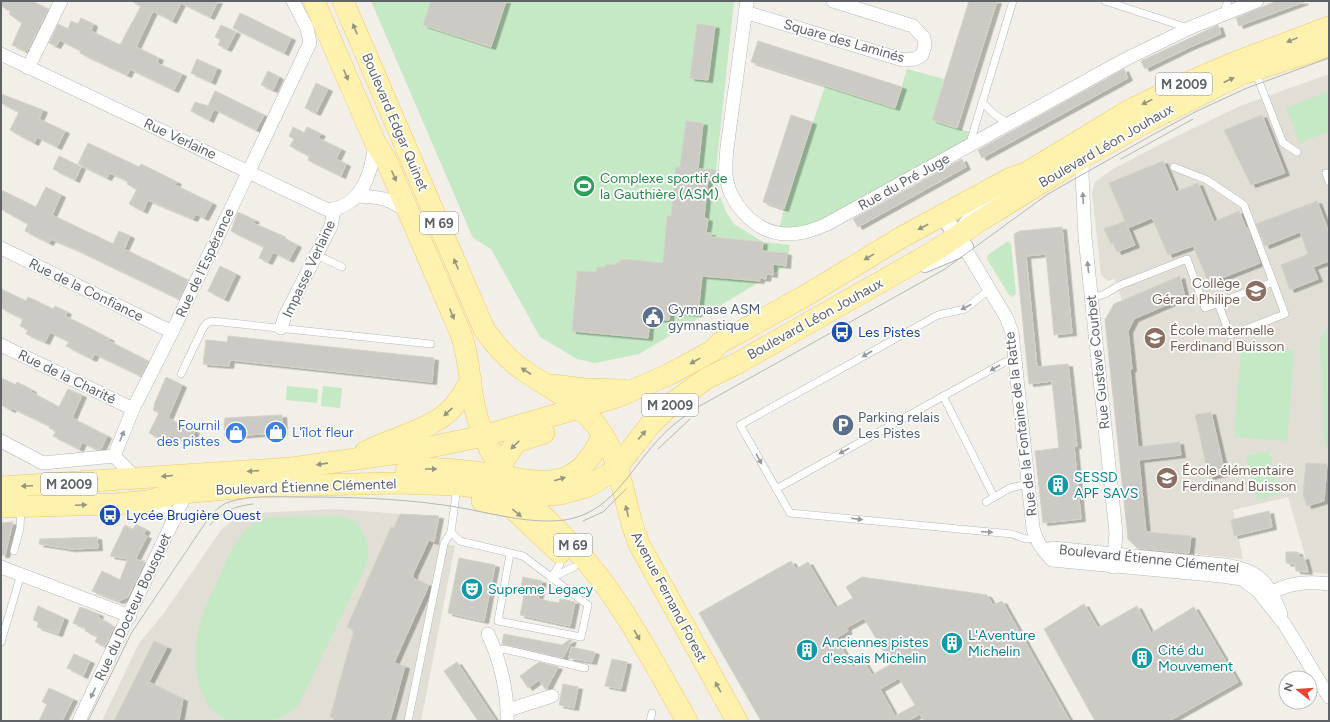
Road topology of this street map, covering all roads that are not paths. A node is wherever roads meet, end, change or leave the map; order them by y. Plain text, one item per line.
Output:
1 (61, 1) edge
2 (293, 1) edge
3 (314, 1) edge
4 (343, 1) edge
5 (833, 1) edge
6 (1013, 1) edge
7 (1105, 1) edge
8 (1228, 1) edge
9 (1258, 1) edge
10 (746, 6) edge
11 (1222, 15) junction
12 (1329, 27) edge
13 (1188, 28) junction
14 (1329, 46) edge
15 (1, 54) edge
16 (28, 68) junction
17 (1255, 70) junction
18 (982, 102) junction
19 (1009, 124) junction
20 (375, 142) junction
21 (969, 146) junction
22 (1298, 152) dead end
23 (1083, 157) junction
24 (1174, 167) dead end
25 (249, 171) junction
26 (1026, 173) junction
27 (1326, 173) dead end
28 (1329, 182) edge
29 (358, 196) junction
30 (334, 210) junction
31 (410, 213) junction
32 (942, 214) junction
33 (962, 242) junction
34 (1, 248) edge
35 (316, 255) junction
36 (342, 267) dead end
37 (1273, 282) junction
38 (990, 289) junction
39 (1091, 298) junction
40 (1218, 303) junction
41 (281, 328) junction
42 (172, 332) junction
43 (431, 344) dead end
44 (1, 345) edge
45 (1016, 361) junction
46 (181, 374) dead end
47 (668, 375) junction
48 (471, 380) junction
49 (548, 385) junction
50 (637, 390) junction
51 (943, 396) junction
52 (133, 409) junction
53 (586, 414) junction
54 (483, 436) junction
55 (603, 436) junction
56 (1, 441) edge
57 (114, 456) junction
58 (351, 460) junction
59 (618, 466) junction
60 (504, 472) junction
61 (136, 478) junction
62 (366, 483) junction
63 (426, 483) junction
64 (192, 484) junction
65 (1028, 484) junction
66 (1, 488) edge
67 (776, 489) junction
68 (523, 494) junction
69 (456, 495) junction
70 (994, 497) junction
71 (148, 501) junction
72 (986, 502) dead end
73 (11, 507) edge
74 (174, 520) junction
75 (451, 532) junction
76 (1035, 538) junction
77 (14, 551) dead end
78 (1044, 551) joint
79 (510, 554) junction
80 (568, 560) junction
81 (1114, 561) junction
82 (1, 567) edge
83 (21, 574) junction
84 (551, 578) junction
85 (1329, 584) edge
86 (1268, 595) junction
87 (616, 602) junction
88 (130, 616) junction
89 (488, 634) dead end
90 (1, 642) edge
91 (495, 651) junction
92 (585, 668) dead end
93 (552, 696) dead end
94 (1329, 697) edge
95 (652, 713) dead end
96 (508, 716) edge
97 (79, 721) edge
98 (408, 721) edge
99 (650, 721) edge
100 (687, 721) edge
101 (737, 721) edge

1 - 16 street
2 - 25 street, Rue de l'Espérance
3 -> 20 main road, Boulevard Edgar Quinet / M 69
49 -> 4 main road, Boulevard Edgar Quinet / M 69
5 - 10 street, Square des Laminés
6 - 18 lane
7 - 13 lane
8 - 11 lane
9 - 11 street, Rue du Pré Juge
10 - 21 street, Rue du Pré Juge
11 - 13 street, Rue du Pré Juge
12 -> 26 main road, Boulevard Léon Jouhaux / M 2009
13 - 19 street, Rue du Pré Juge
14 - 17 main road, Boulevard Léon Jouhaux / M 2009
15 - 16 street, Rue Verlaine
16 - 25 street, Rue Verlaine
17 - 22 lane
23 -> 17 main road, Boulevard Léon Jouhaux / M 2009
18 - 19 lane
18 - 21 lane
19 - 21 street, Rue du Pré Juge
20 - 29 street
20 -> 31 main road, Boulevard Edgar Quinet / M 69
23 - 33 main road, Boulevard Léon Jouhaux / M 2009
39 -> 23 street, Rue Gustave Courbet
24 - 37 lane
25 - 30 street, Rue Verlaine
25 - 42 street, Rue de l'Espérance
26 - 32 main road, Boulevard Léon Jouhaux / M 2009
26 - 33 street, Boulevard Léon Jouhaux
27 - 28 lane
29 - 30 street
29 - 31 street
30 - 35 street, Impasse Verlaine
31 -> 48 main road, Boulevard Edgar Quinet / M 69
32 - 33 street
32 -> 47 main road, Boulevard Léon Jouhaux / M 2009
33 - 38 street, Rue de la Fontaine de la Ratte
59 -> 33 main road, Boulevard Léon Jouhaux / M 2009
34 - 42 street, Rue de la Confiance
35 - 36 lane
35 - 41 street, Impasse Verlaine
37 - 40 lane
37 - 40 lane
38 - 45 street, Rue de la Fontaine de la Ratte
38 -> 67 lane
39 - 40 lane
39 - 81 street, Rue Gustave Courbet
41 - 43 lane
41 - 46 lane
42 - 52 street, Rue de l'Espérance
44 - 52 street, Rue de la Charité
45 -> 51 lane
45 - 65 street, Rue de la Fontaine de la Ratte
47 - 50 main road, M 2009
47 - 53 main road
48 - 54 main road, M 69
48 -> 58 main road
49 - 50 main road
49 - 53 main road, Boulevard Edgar Quinet / M 69
50 - 53 main road, M 2009
51 -> 67 lane
51 - 70 lane
57 -> 52 street, Rue de l'Espérance
53 - 54 main road, M 2009
53 - 55 main road, Boulevard Edgar Quinet / M 69
53 -> 60 main road
54 - 58 main road, M 2009
54 - 60 main road, M 69
55 - 59 main road, Boulevard Edgar Quinet / M 69
60 -> 55 main road
56 - 57 street
57 - 61 street
58 -> 64 main road, Boulevard Étienne Clémentel / M 2009
59 - 68 main road, M 2009
101 -> 59 main road, Avenue Fernand Forest / M 69
62 -> 60 main road
60 - 68 main road, M 69
64 -> 61 main road, Boulevard Étienne Clémentel / M 2009
61 -> 66 main road, Boulevard Étienne Clémentel / M 2009
62 - 63 main road, Boulevard Étienne Clémentel / M 2009
62 - 64 main road, Boulevard Étienne Clémentel / M 2009
63 - 68 main road, M 2009
63 - 69 main road
64 - 71 main road, Boulevard Étienne Clémentel / M 2009
64 - 74 street, Rue du Docteur Bousquet
65 - 70 lane
65 - 76 street, Rue de la Fontaine de la Ratte
67 -> 76 lane
68 - 87 main road, M 69
69 - 75 lane
69 -> 80 main road
70 - 72 lane
73 -> 71 main road, Boulevard Étienne Clémentel / M 2009
71 - 74 street
73 - 77 lane
74 - 88 street, Rue du Docteur Bousquet
75 - 79 lane
75 - 98 lane
76 - 78 street, Rue de la Fontaine de la Ratte
78 - 81 street, Boulevard Étienne Clémentel
79 - 84 lane
79 - 84 lane
80 - 84 lane
80 - 84 lane
80 - 87 main road
81 - 86 street, Boulevard Étienne Clémentel
82 - 83 street
83 - 88 street
83 - 90 lane
85 - 86 street
86 - 94 street
87 -> 100 main road, M 69
88 -> 97 street, Rue du Docteur Bousquet
89 - 91 street
91 - 92 lane
91 - 96 street
93 - 96 street
95 - 99 lane

